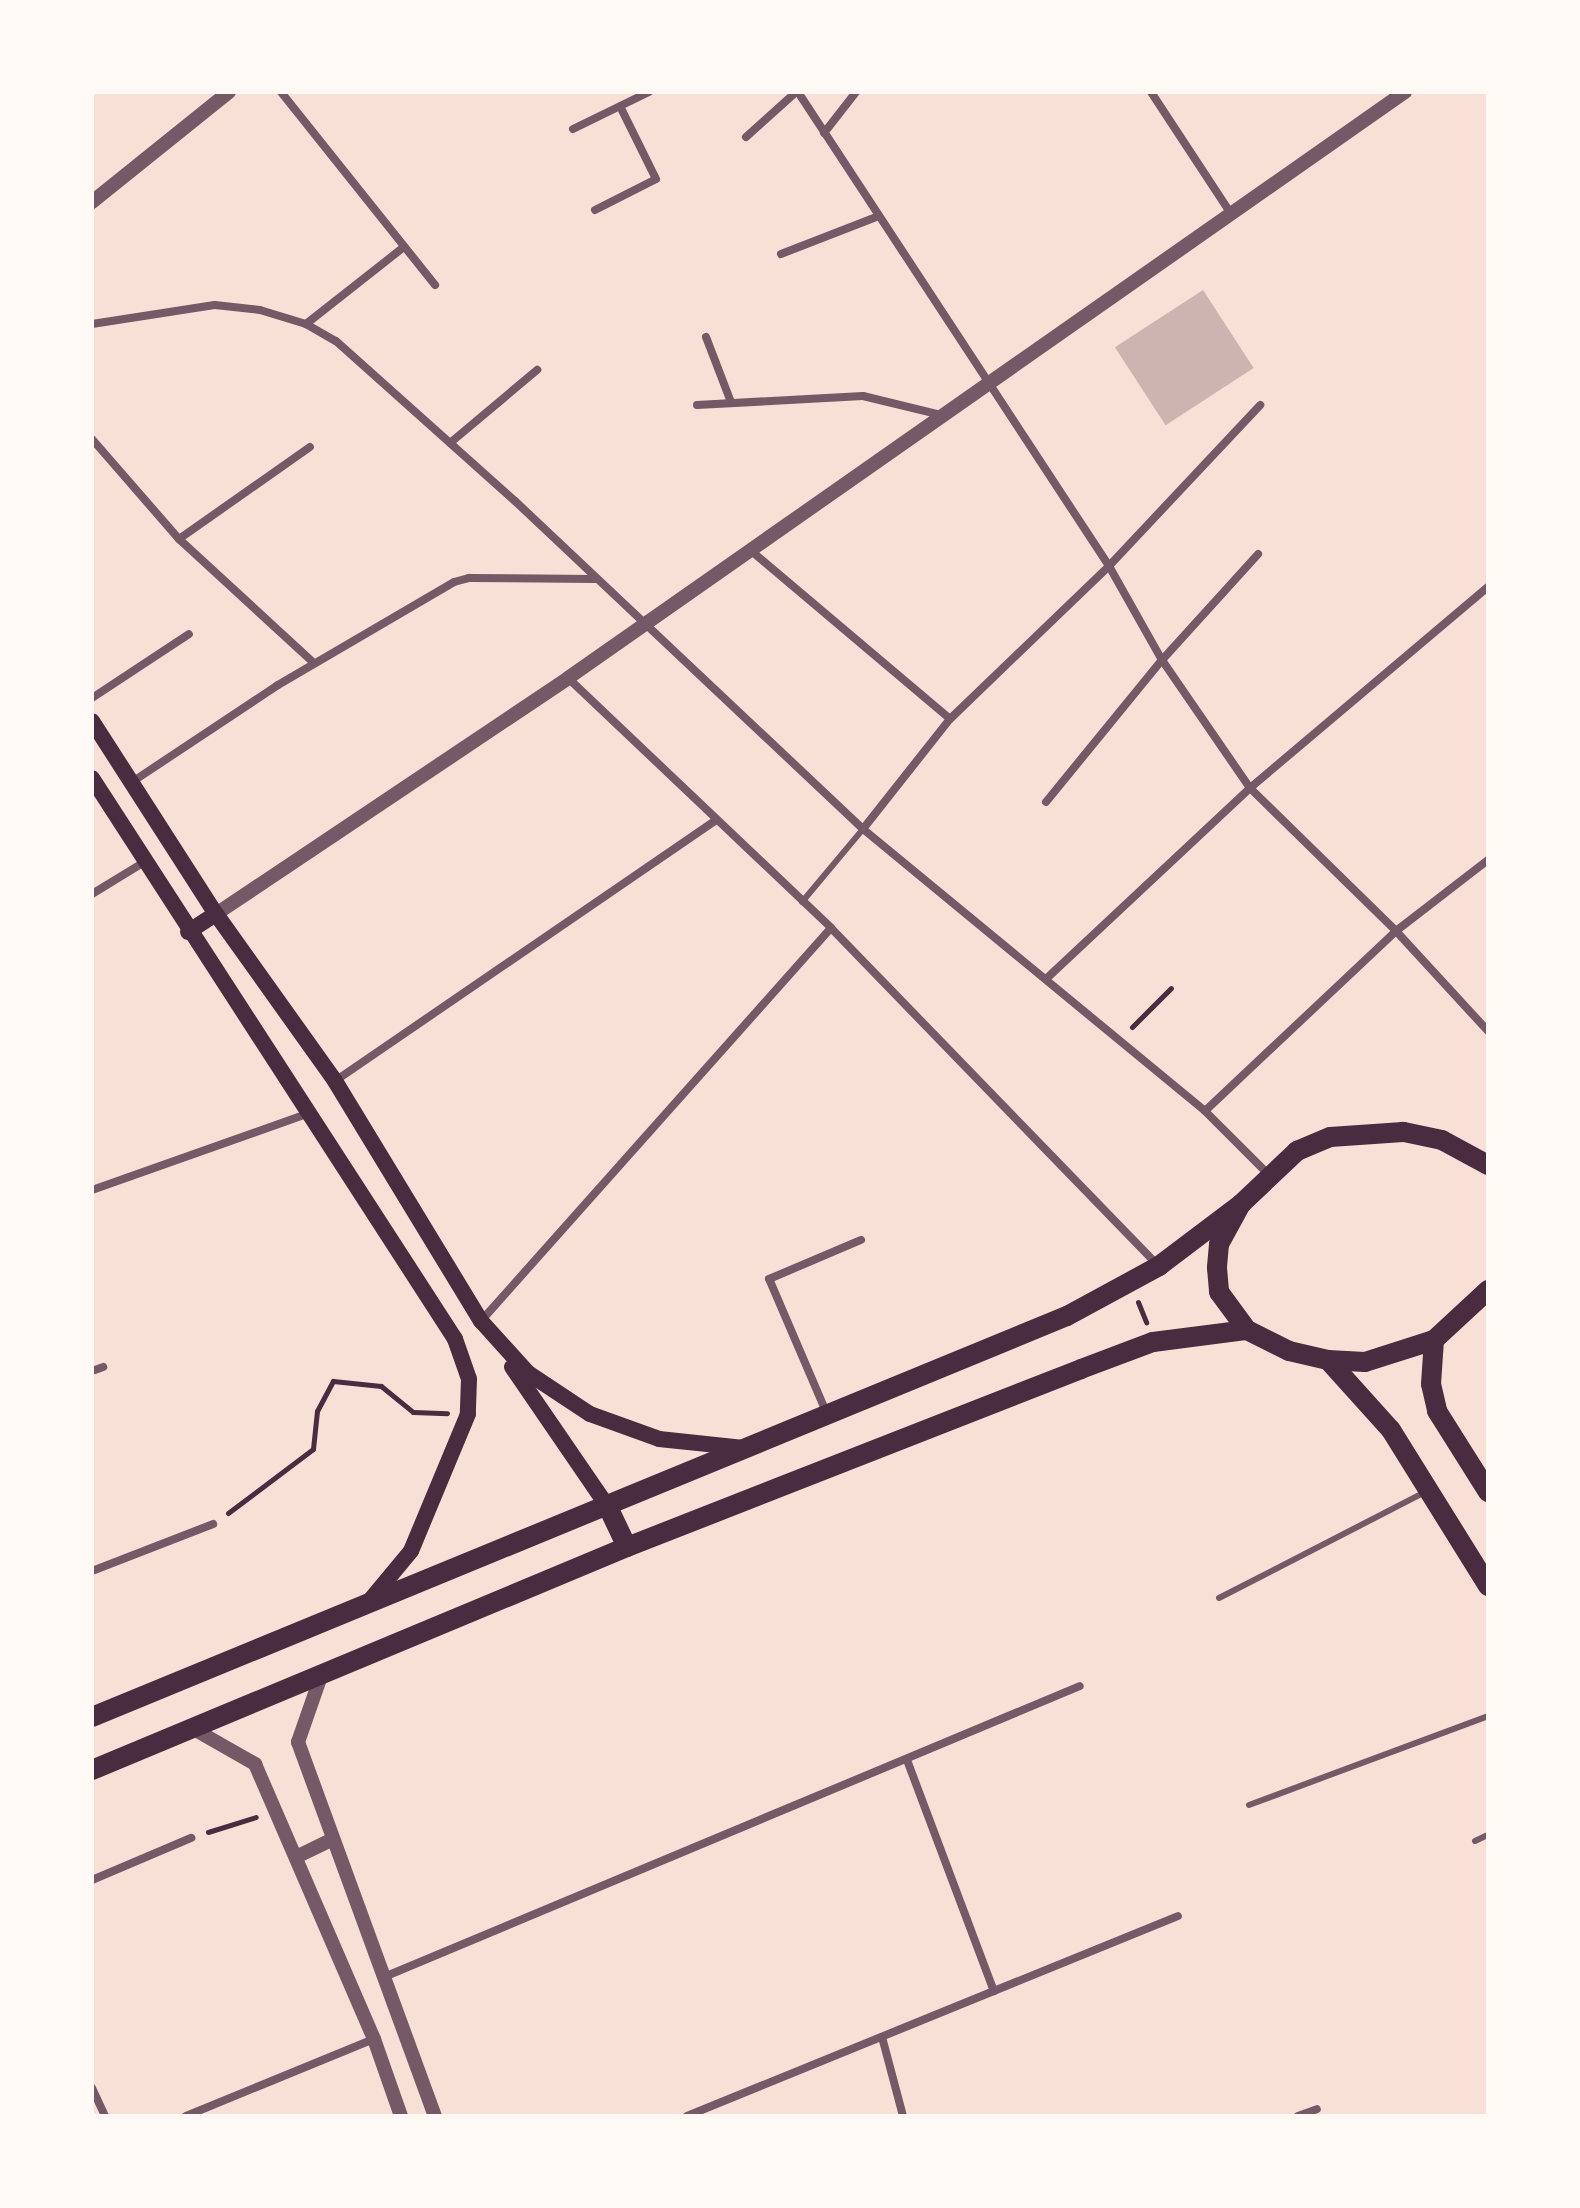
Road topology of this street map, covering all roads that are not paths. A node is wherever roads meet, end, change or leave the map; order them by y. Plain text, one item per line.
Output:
1 (229, 92) edge
2 (281, 92) edge
3 (649, 92) edge
4 (797, 92) edge
5 (856, 92) edge
6 (1151, 92) edge
7 (1405, 92) edge
8 (620, 106) junction
9 (573, 129) dead end
10 (824, 133) junction
11 (746, 137) dead end
12 (92, 202) edge
13 (595, 210) dead end
14 (1231, 214) junction
15 (879, 216) junction
16 (404, 247) junction
17 (781, 254) dead end
18 (435, 285) dead end
19 (92, 324) edge
20 (306, 324) junction
21 (706, 337) dead end
22 (537, 370) dead end
23 (989, 383) junction
24 (731, 402) junction
25 (697, 405) dead end
26 (1260, 405) dead end
27 (942, 415) junction
28 (92, 439) edge
29 (450, 443) junction
30 (310, 447) dead end
31 (179, 539) junction
32 (749, 549) junction
33 (1258, 554) dead end
34 (1109, 566) junction
35 (596, 579) junction
36 (1488, 587) edge
37 (642, 626) junction
38 (189, 634) dead end
39 (1162, 660) junction
40 (314, 663) junction
41 (568, 678) junction
42 (92, 698) edge
43 (950, 719) junction
44 (92, 721) edge
45 (92, 778) edge
46 (132, 782) junction
47 (1250, 788) junction
48 (1046, 802) dead end
49 (715, 821) junction
50 (863, 829) junction
51 (1488, 860) edge
52 (146, 861) junction
53 (92, 894) edge
54 (802, 902) junction
55 (216, 914) junction
56 (831, 928) junction
57 (1396, 931) junction
58 (188, 932) junction
59 (1046, 979) junction
60 (1488, 1031) edge
61 (335, 1081) junction
62 (1205, 1111) junction
63 (309, 1113) junction
64 (1486, 1161) edge
65 (1268, 1174) junction
66 (92, 1190) edge
67 (1241, 1204) junction
68 (861, 1240) dead end
69 (1159, 1266) junction
70 (1488, 1290) edge
71 (481, 1321) junction
72 (1247, 1330) junction
73 (1434, 1340) junction
74 (1328, 1360) junction
75 (103, 1367) dead end
76 (92, 1371) edge
77 (828, 1416) junction
78 (750, 1448) junction
79 (1428, 1490) junction
80 (1488, 1492) edge
81 (608, 1507) junction
82 (213, 1524) road end
83 (627, 1547) junction
84 (92, 1571) edge
85 (1488, 1586) edge
86 (1219, 1598) dead end
87 (362, 1610) junction
88 (321, 1676) junction
89 (1080, 1686) dead end
90 (1488, 1716) edge
91 (92, 1717) edge
92 (192, 1728) junction
93 (907, 1760) junction
94 (92, 1770) edge
95 (1249, 1805) dead end
96 (1488, 1835) edge
97 (191, 1838) road end
98 (333, 1839) junction
99 (1475, 1841) dead end
100 (296, 1857) junction
101 (92, 1880) edge
102 (1178, 1916) dead end
103 (384, 1977) junction
104 (994, 1991) junction
105 (882, 2037) junction
106 (374, 2039) junction
107 (92, 2088) edge
108 (1317, 2109) dead end
109 (105, 2116) edge
110 (186, 2116) edge
111 (401, 2116) edge
112 (435, 2116) edge
113 (687, 2116) edge
114 (903, 2116) edge
115 (1298, 2116) edge

1 - 12 street
2 - 16 street
3 - 8 street
4 - 10 street
4 - 11 street
5 - 10 street
6 - 14 street
7 - 14 street
8 - 9 street
8 - 13 street
10 - 15 street
14 - 23 street
15 - 17 street
15 - 23 street
16 - 18 street
16 - 20 street
19 - 20 street
20 - 29 street
21 - 24 street
22 - 29 street
23 - 27 street
23 - 34 street
24 - 25 street
24 - 27 street
26 - 34 street
27 - 32 street
28 - 31 street
29 - 35 street
30 - 31 street
31 - 40 street
32 - 37 street
32 - 43 street
33 - 39 street
34 - 39 street
34 - 43 street
35 - 37 street
35 - 40 street
36 - 47 street
37 - 41 street
37 - 50 street
38 - 42 street
39 - 47 street
39 - 48 street
40 - 46 street
41 - 49 street
41 - 55 street
43 - 50 street
44 - 46 main road
45 - 52 main road
46 - 55 main road
47 - 57 street
47 - 59 street
49 - 54 street
49 - 61 street
50 - 54 lane
50 - 59 street
51 - 57 street
52 - 53 street
52 - 58 main road
54 - 56 street
55 - 58 main road
55 - 61 main road
56 - 69 street
56 - 71 street
57 - 60 street
57 - 62 street
58 - 63 main road
59 - 62 street
61 - 71 main road
62 - 65 street
63 - 66 street
63 - 87 main road
64 - 65 main road
65 - 67 main road
67 - 69 main road
67 - 72 main road
68 - 77 street
69 - 77 main road
70 - 73 main road
71 - 78 main road
71 - 81 main road
72 - 74 main road
72 - 83 main road
73 - 74 main road
73 - 80 main road
74 - 79 main road
75 - 76 street
77 - 78 main road
78 - 81 main road
79 - 85 main road
79 - 86 lane
81 - 83 main road
81 - 87 main road
82 - 84 street
83 - 88 main road
87 - 91 main road
88 - 92 main road
88 - 98 street
89 - 93 street
90 - 95 lane
92 - 94 main road
92 - 100 street
93 - 103 street
93 - 104 street
96 - 99 lane
97 - 101 street
98 - 100 street
98 - 103 street
100 - 106 street
102 - 104 street
103 - 112 street
104 - 105 street
105 - 113 street
105 - 114 street
106 - 110 street
106 - 111 street
107 - 109 street
108 - 115 street

